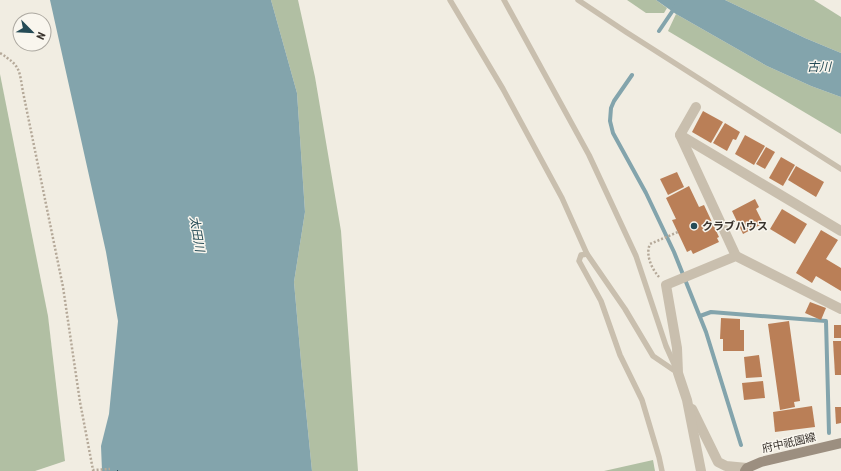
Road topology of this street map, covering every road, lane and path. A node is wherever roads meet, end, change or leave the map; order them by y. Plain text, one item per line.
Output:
1 (450, 0) edge
2 (504, 0) edge
3 (578, 0) edge
4 (0, 53) edge
5 (696, 107) dead end
6 (680, 135) junction
7 (841, 169) edge
8 (841, 231) edge
9 (678, 232) dead end
10 (587, 254) junction
11 (736, 256) junction
12 (666, 285) junction
13 (841, 309) edge
14 (678, 373) junction
15 (687, 400) junction
16 (841, 443) edge
17 (110, 470) dead end
18 (746, 470) edge
19 (662, 471) edge
20 (701, 471) edge

1 - 10 lane
2 - 14 lane
3 - 7 lane
4 - 17 path
5 - 6 street
6 - 8 street
6 - 11 street
9 - 12 path
10 - 14 lane
10 - 19 lane
11 - 12 street
11 - 13 street
12 - 14 street
14 - 15 street
15 - 18 street
15 - 20 street
16 - 18 main road, 府中祇園線

